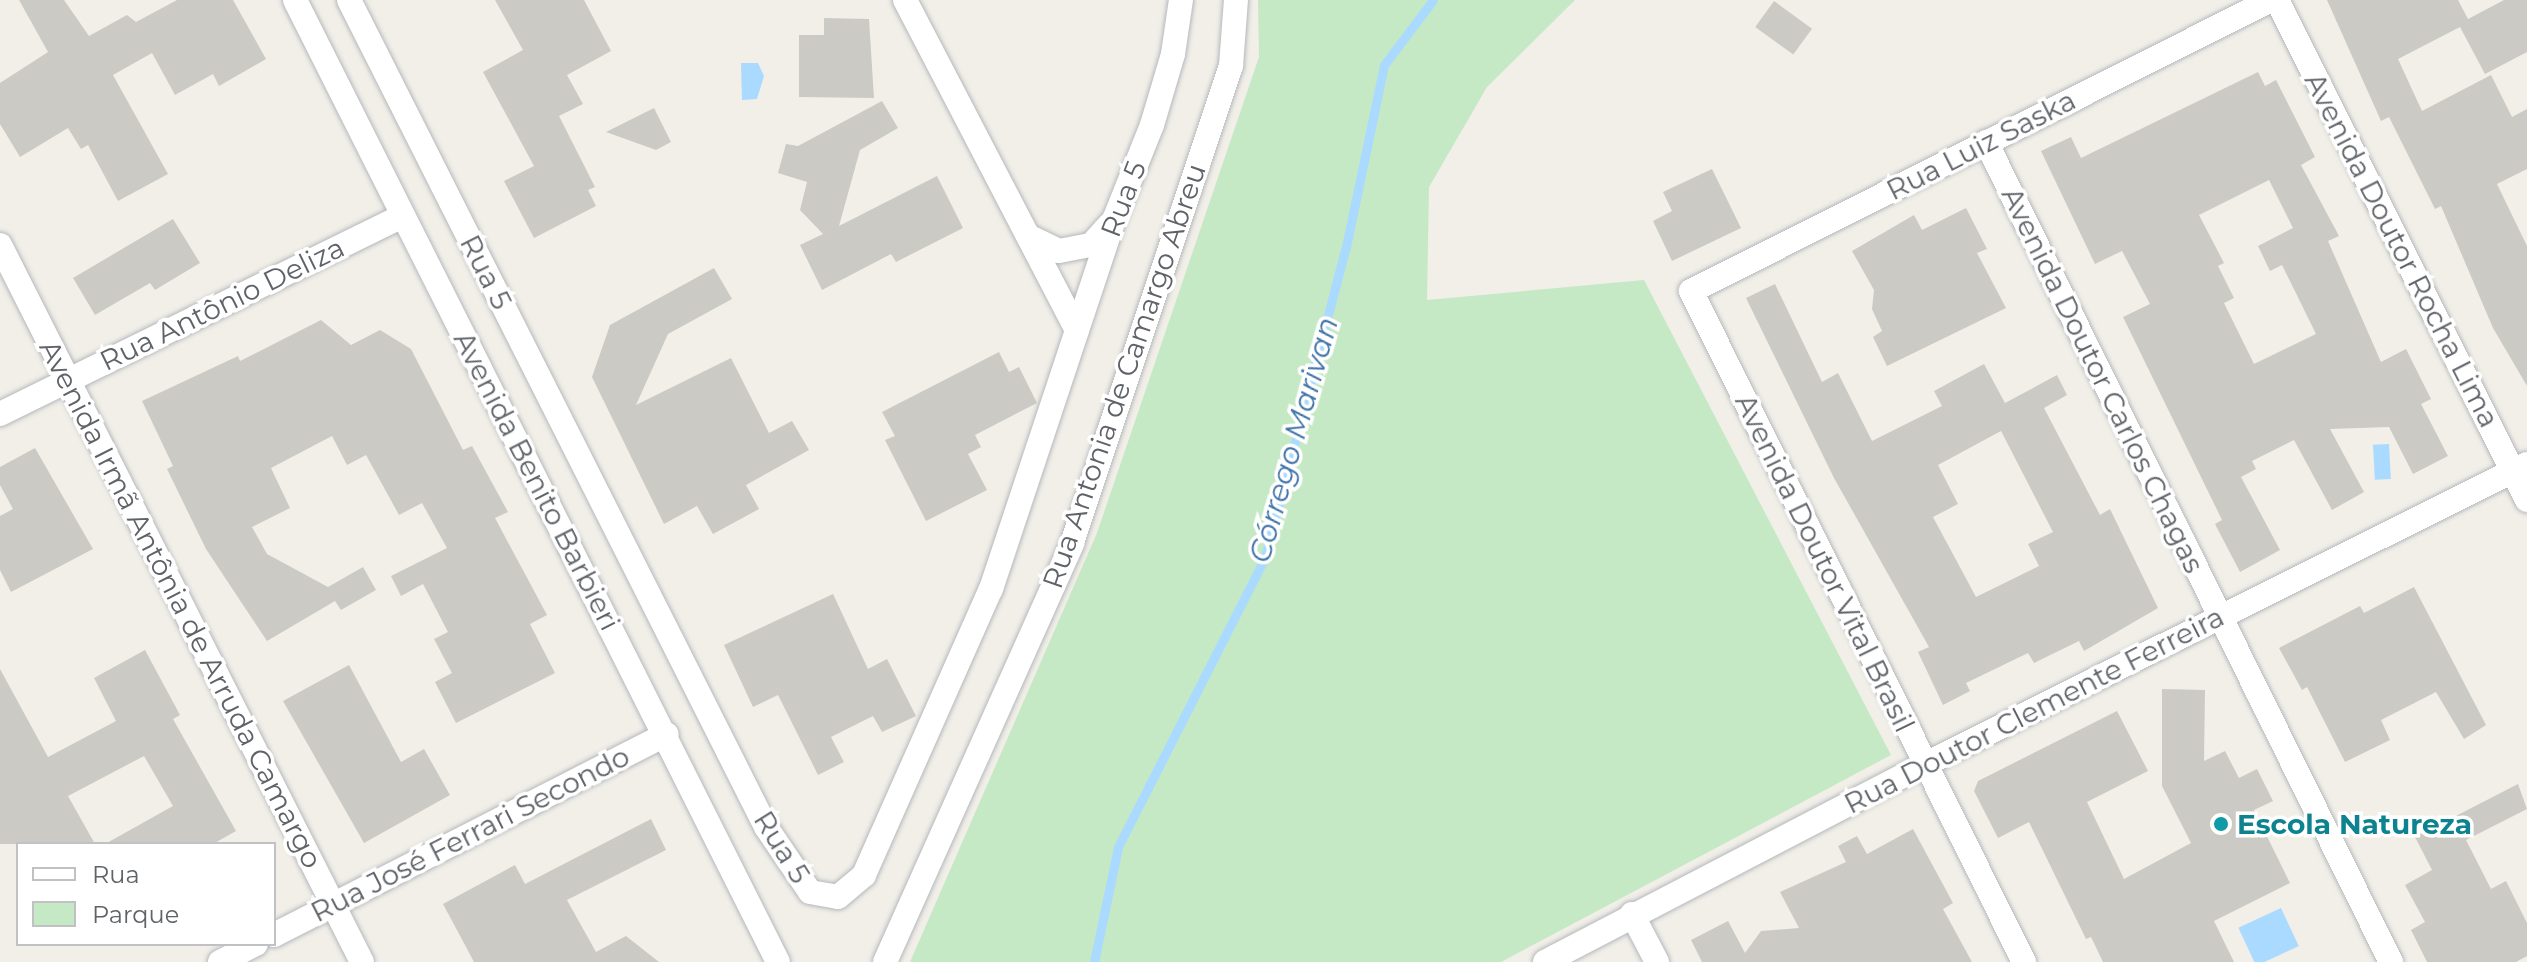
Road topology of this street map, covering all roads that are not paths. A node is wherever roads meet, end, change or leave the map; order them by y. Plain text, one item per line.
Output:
1 (295, 0) edge
2 (349, 0) edge
3 (905, 0) edge
4 (1181, 0) edge
5 (1236, 0) edge
6 (2271, 0) edge
7 (2277, 0) edge
8 (1986, 142) junction
9 (402, 216) junction
10 (1114, 220) junction
11 (1028, 236) junction
12 (0, 245) edge
13 (1691, 291) joint
14 (1077, 330) junction
15 (67, 381) junction
16 (0, 414) edge
17 (2520, 467) edge
18 (2527, 500) edge
19 (2220, 617) junction
20 (666, 734) junction
21 (1924, 765) junction
22 (333, 905) junction
23 (1632, 914) junction
24 (276, 934) edge
25 (252, 946) edge
26 (220, 962) edge
27 (362, 962) edge
28 (778, 962) edge
29 (885, 962) edge
30 (1545, 962) edge
31 (1657, 962) edge
32 (2024, 962) edge
33 (2391, 962) edge

1 - 9 street, Avenida Benito Barbieri
2 - 14 street, Rua 5
3 - 11 street
4 - 10 street, Rua 5
5 - 29 street, Rua Antonia de Camargo Abreu
6 - 8 street, Rua Luiz Saska
7 - 17 street, Avenida Doutor Rocha Lima
8 - 13 street, Rua Luiz Saska
8 - 19 street, Avenida Doutor Carlos Chagas
9 - 15 street, Rua Antônio Deliza
9 - 20 street, Avenida Benito Barbieri
10 - 11 street
10 - 14 street, Rua 5
11 - 14 street
12 - 15 street, Avenida Irmã Antônia de Arruda Camargo
13 - 21 street, Avenida Doutor Vital Brasil
15 - 16 street, Rua Antônio Deliza
15 - 22 street, Avenida Irmã Antônia de Arruda Camargo
17 - 18 street, Avenida Doutor Rocha Lima
17 - 19 street, Rua Doutor Clemente Ferreira
19 - 21 street, Rua Doutor Clemente Ferreira
19 - 33 street, Avenida Doutor Carlos Chagas
20 - 22 street, Rua José Ferrari Secondo
20 - 28 street, Avenida Benito Barbieri
21 - 23 street, Rua Doutor Clemente Ferreira
21 - 32 street, Avenida Doutor Vital Brasil
22 - 24 street, Rua José Ferrari Secondo
22 - 27 street, Avenida Irmã Antônia de Arruda Camargo
23 - 30 street, Rua Doutor Clemente Ferreira
23 - 31 street
25 - 26 street

